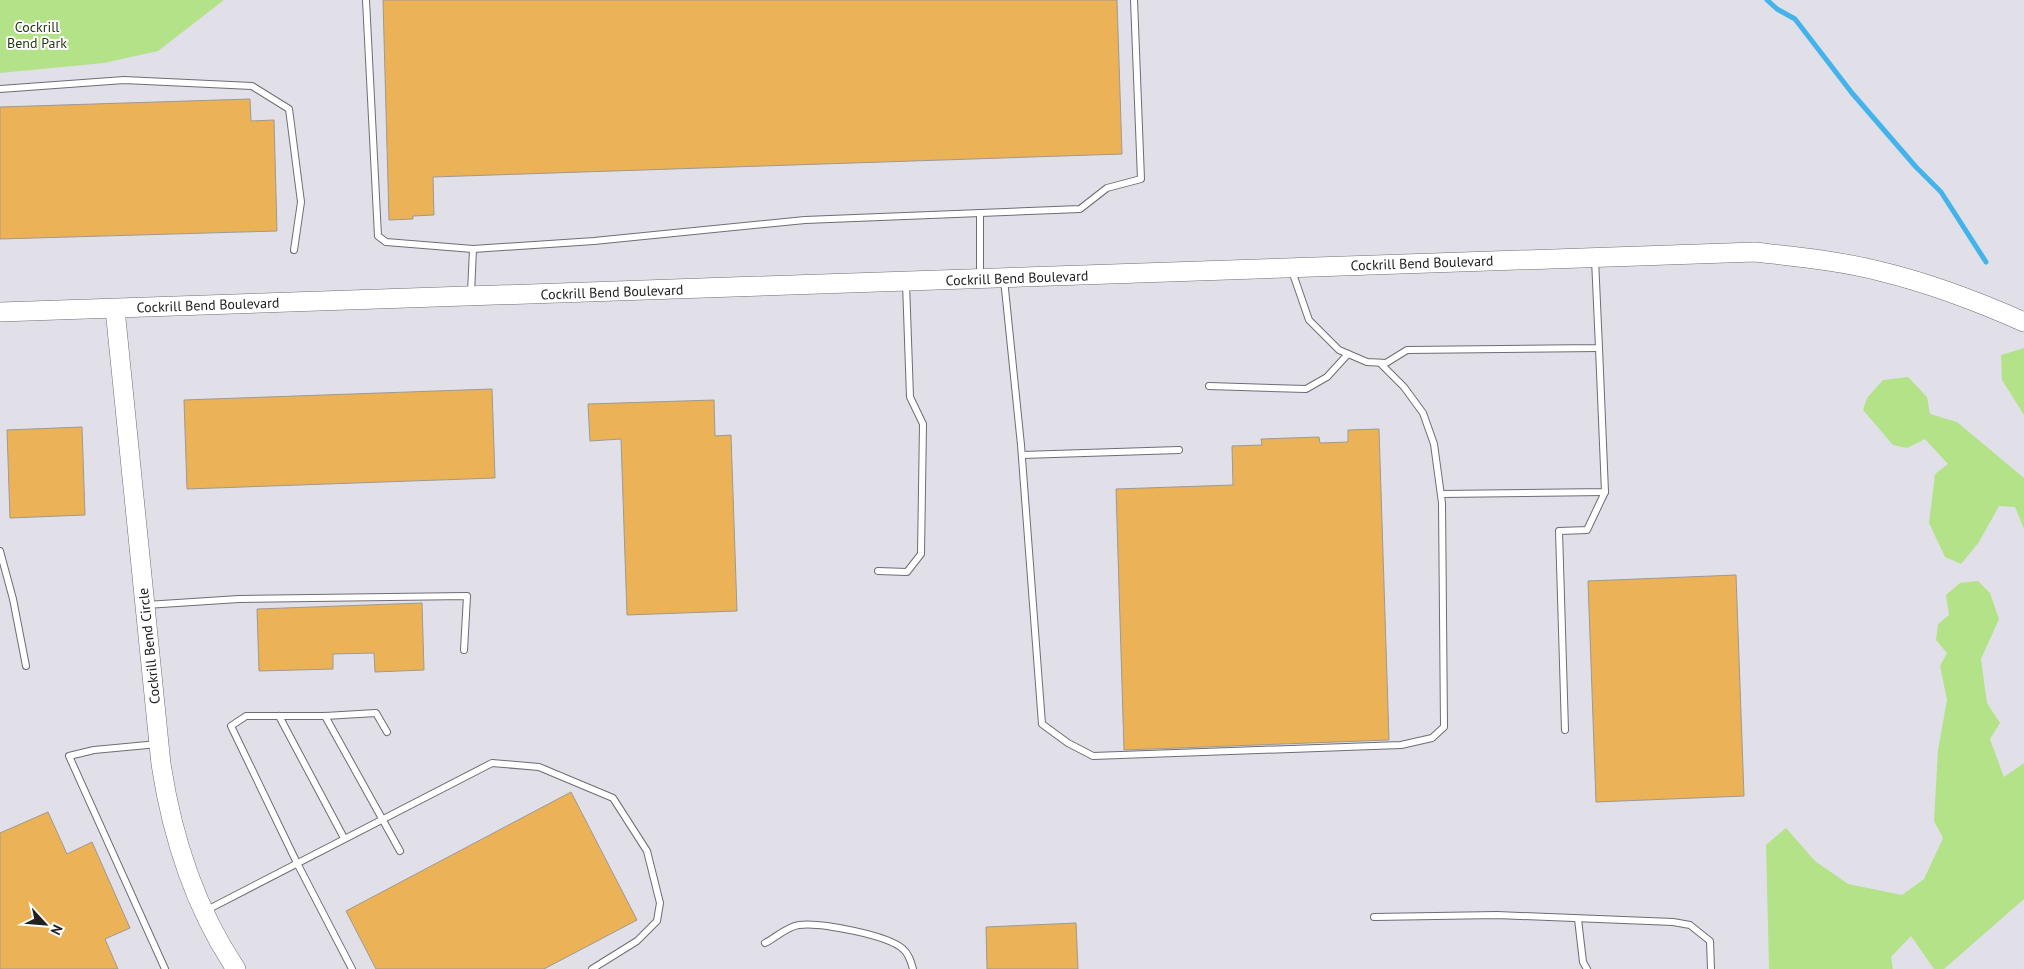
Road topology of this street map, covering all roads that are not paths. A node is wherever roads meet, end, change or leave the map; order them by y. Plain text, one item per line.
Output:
1 (366, 0) edge
2 (1134, 0) edge
3 (0, 89) edge
4 (980, 213) junction
5 (473, 249) junction
6 (294, 250) dead end
7 (1595, 257) junction
8 (1291, 268) junction
9 (1004, 278) junction
10 (980, 279) junction
11 (906, 282) junction
12 (470, 297) junction
13 (115, 309) junction
14 (0, 312) edge
15 (2024, 322) edge
16 (1599, 348) junction
17 (1348, 354) junction
18 (1380, 363) junction
19 (1209, 386) dead end
20 (1178, 450) dead end
21 (1022, 455) junction
22 (1605, 492) junction
23 (1441, 494) junction
24 (0, 551) edge
25 (878, 571) dead end
26 (145, 605) junction
27 (464, 650) dead end
28 (26, 666) dead end
29 (279, 716) junction
30 (325, 716) junction
31 (1565, 730) dead end
32 (387, 732) dead end
33 (159, 744) junction
34 (383, 818) junction
35 (344, 838) junction
36 (400, 851) dead end
37 (297, 863) junction
38 (203, 911) junction
39 (1374, 918) dead end
40 (1578, 919) junction
41 (765, 943) dead end
42 (164, 969) edge
43 (236, 969) edge
44 (352, 969) edge
45 (592, 969) edge
46 (913, 969) edge
47 (1587, 969) edge
48 (1711, 969) edge

1 - 5 lane
2 - 4 lane
3 - 6 lane
4 - 5 lane
4 - 10 lane
5 - 12 lane
7 - 8 street, Cockrill Bend Boulevard
7 - 15 street, Cockrill Bend Boulevard
7 - 16 lane
8 - 9 street, Cockrill Bend Boulevard
8 - 17 lane
9 - 10 street, Cockrill Bend Boulevard
9 - 21 lane
10 - 11 street, Cockrill Bend Boulevard
11 - 12 street, Cockrill Bend Boulevard
11 - 25 lane
12 - 13 street, Cockrill Bend Boulevard
13 - 14 street, Cockrill Bend Boulevard
13 - 26 street, Cockrill Bend Circle
16 - 18 lane
16 - 22 lane
17 - 18 lane
17 - 19 lane
18 - 23 lane
20 - 21 lane
21 - 23 lane
22 - 23 lane
22 - 31 lane
24 - 28 lane
26 - 27 lane
26 - 33 street, Cockrill Bend Circle
29 - 30 lane
29 - 35 lane
29 - 37 lane
30 - 32 lane
30 - 34 lane
33 - 38 street, Cockrill Bend Circle
33 - 42 lane
34 - 35 lane
34 - 36 lane
34 - 45 lane
35 - 37 lane
37 - 38 lane
37 - 44 lane
38 - 43 street, Cockrill Bend Circle
39 - 40 lane
40 - 47 lane
40 - 48 lane
41 - 46 lane

